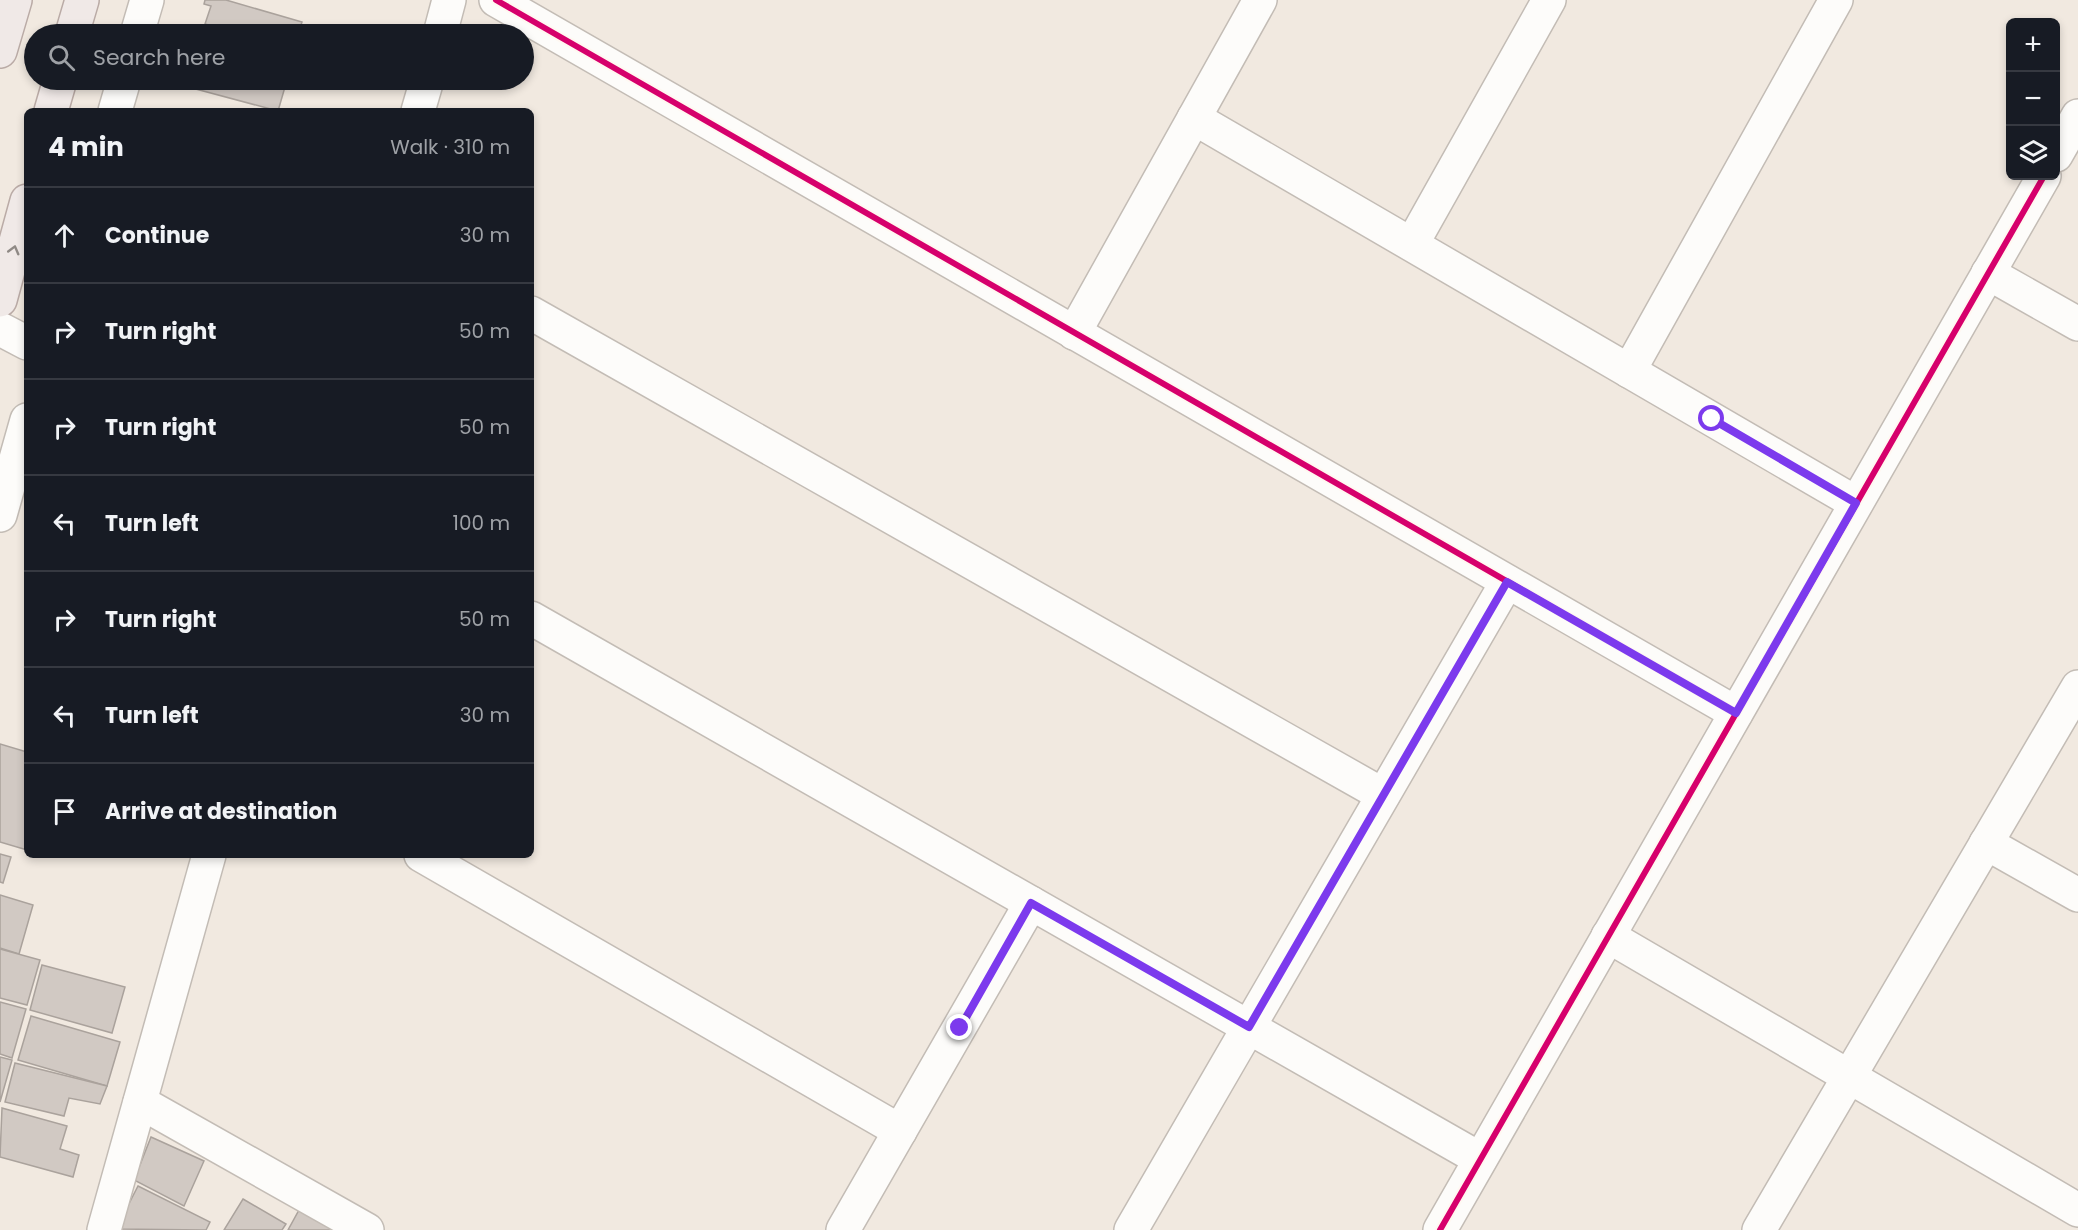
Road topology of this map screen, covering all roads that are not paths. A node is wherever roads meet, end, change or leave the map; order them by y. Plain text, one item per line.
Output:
1 (15, 0) edge
2 (82, 0) edge
3 (147, 0) edge
4 (449, 0) edge
5 (496, 0) edge
6 (1260, 0) edge
7 (1549, 0) edge
8 (1836, 0) edge
9 (75, 24) edge
10 (140, 24) edge
11 (443, 24) edge
12 (0, 51) edge
13 (57, 90) edge
14 (121, 90) edge
15 (424, 90) edge
16 (52, 108) edge
17 (116, 108) edge
18 (419, 108) edge
19 (2078, 116) edge
20 (1194, 118) junction
21 (2060, 147) edge
22 (2042, 180) edge
23 (24, 212) edge
24 (1412, 244) junction
25 (1988, 273) junction
26 (0, 300) edge
27 (534, 315) edge
28 (2078, 324) edge
29 (0, 329) edge
30 (1074, 333) junction
31 (24, 341) edge
32 (1629, 371) junction
33 (24, 430) edge
34 (1856, 503) junction
35 (0, 514) edge
36 (1507, 582) junction
37 (534, 620) edge
38 (2078, 687) edge
39 (1736, 713) junction
40 (1383, 795) junction
41 (1986, 843) junction
42 (208, 858) edge
43 (426, 858) edge
44 (2078, 895) edge
45 (1031, 903) junction
46 (1608, 936) junction
47 (1249, 1027) junction
48 (1849, 1077) junction
49 (140, 1102) junction
50 (900, 1131) junction
51 (1480, 1159) junction
52 (2078, 1210) edge
53 (104, 1230) edge
54 (367, 1230) edge
55 (843, 1230) edge
56 (1131, 1230) edge
57 (1440, 1230) edge
58 (1759, 1230) edge

1 - 12 main road
2 - 9 main road
3 - 10 street
4 - 11 street
5 - 30 street
6 - 20 street
7 - 24 street
8 - 32 street
13 - 16 main road
14 - 17 street
15 - 18 street
19 - 21 street
20 - 24 street
20 - 30 street
22 - 25 street
26 -> 23 main road
24 - 32 street
25 - 28 street
25 - 34 street
27 - 40 street
29 - 31 street
30 - 36 street
32 - 34 street
33 - 35 street
34 - 39 street
36 - 39 street
36 - 40 street
37 - 45 street
38 - 41 street
39 - 46 street
40 - 47 street
41 - 44 street
41 - 48 street
42 - 49 street
43 - 50 street
45 - 47 street
45 - 50 street
46 - 48 street
46 - 51 street
47 - 51 street
47 - 56 street
48 - 52 street
48 - 58 street
49 - 53 street
49 - 54 street
50 - 55 street
51 - 57 street

